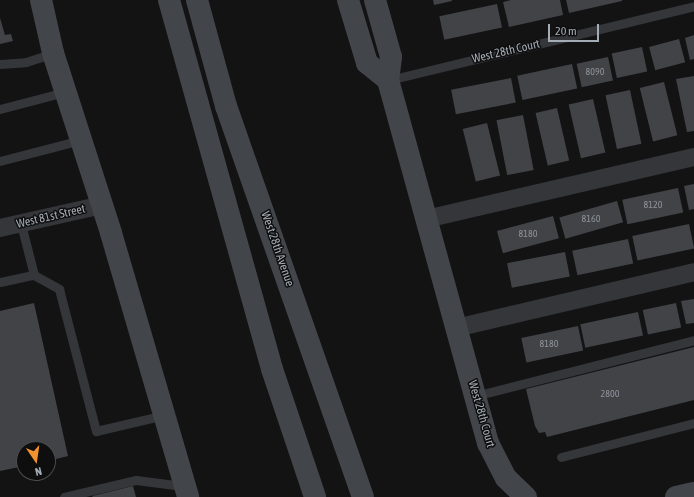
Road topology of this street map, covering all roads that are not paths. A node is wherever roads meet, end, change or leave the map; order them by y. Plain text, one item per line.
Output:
1 (41, 0) edge
2 (170, 0) edge
3 (197, 0) edge
4 (348, 0) edge
5 (375, 0) edge
6 (694, 6) edge
7 (53, 53) junction
8 (0, 64) edge
9 (388, 80) junction
10 (65, 92) junction
11 (0, 109) edge
12 (81, 140) junction
13 (694, 157) edge
14 (0, 161) edge
15 (102, 205) junction
16 (426, 219) junction
17 (21, 224) junction
18 (0, 228) edge
19 (694, 272) edge
20 (34, 274) junction
21 (0, 282) edge
22 (456, 328) junction
23 (694, 340) edge
24 (475, 396) junction
25 (166, 415) junction
26 (694, 422) edge
27 (561, 457) dead end
28 (188, 492) edge
29 (694, 493) edge
30 (523, 494) edge
31 (64, 497) edge
32 (315, 497) edge
33 (363, 497) edge
34 (676, 497) edge

1 - 7 street
2 - 32 street
3 - 33 street, West 28th Avenue
4 - 9 street
5 - 9 street, West 28th Court
6 - 9 lane, West 28th Court
7 - 8 lane
7 - 10 street
9 - 16 street, West 28th Court
10 - 11 lane
10 - 12 street
12 - 14 lane
12 - 15 street
13 - 16 street
15 - 17 street, West 81st Street
15 - 25 street
16 - 22 street, West 28th Court
17 - 18 street, West 81st Street
17 - 20 lane
19 - 22 street
20 - 21 lane
20 - 25 lane
22 - 24 street, West 28th Court
23 - 24 lane
24 - 30 street, West 28th Court
25 - 28 street
26 - 27 lane
28 - 31 lane
29 - 34 street

